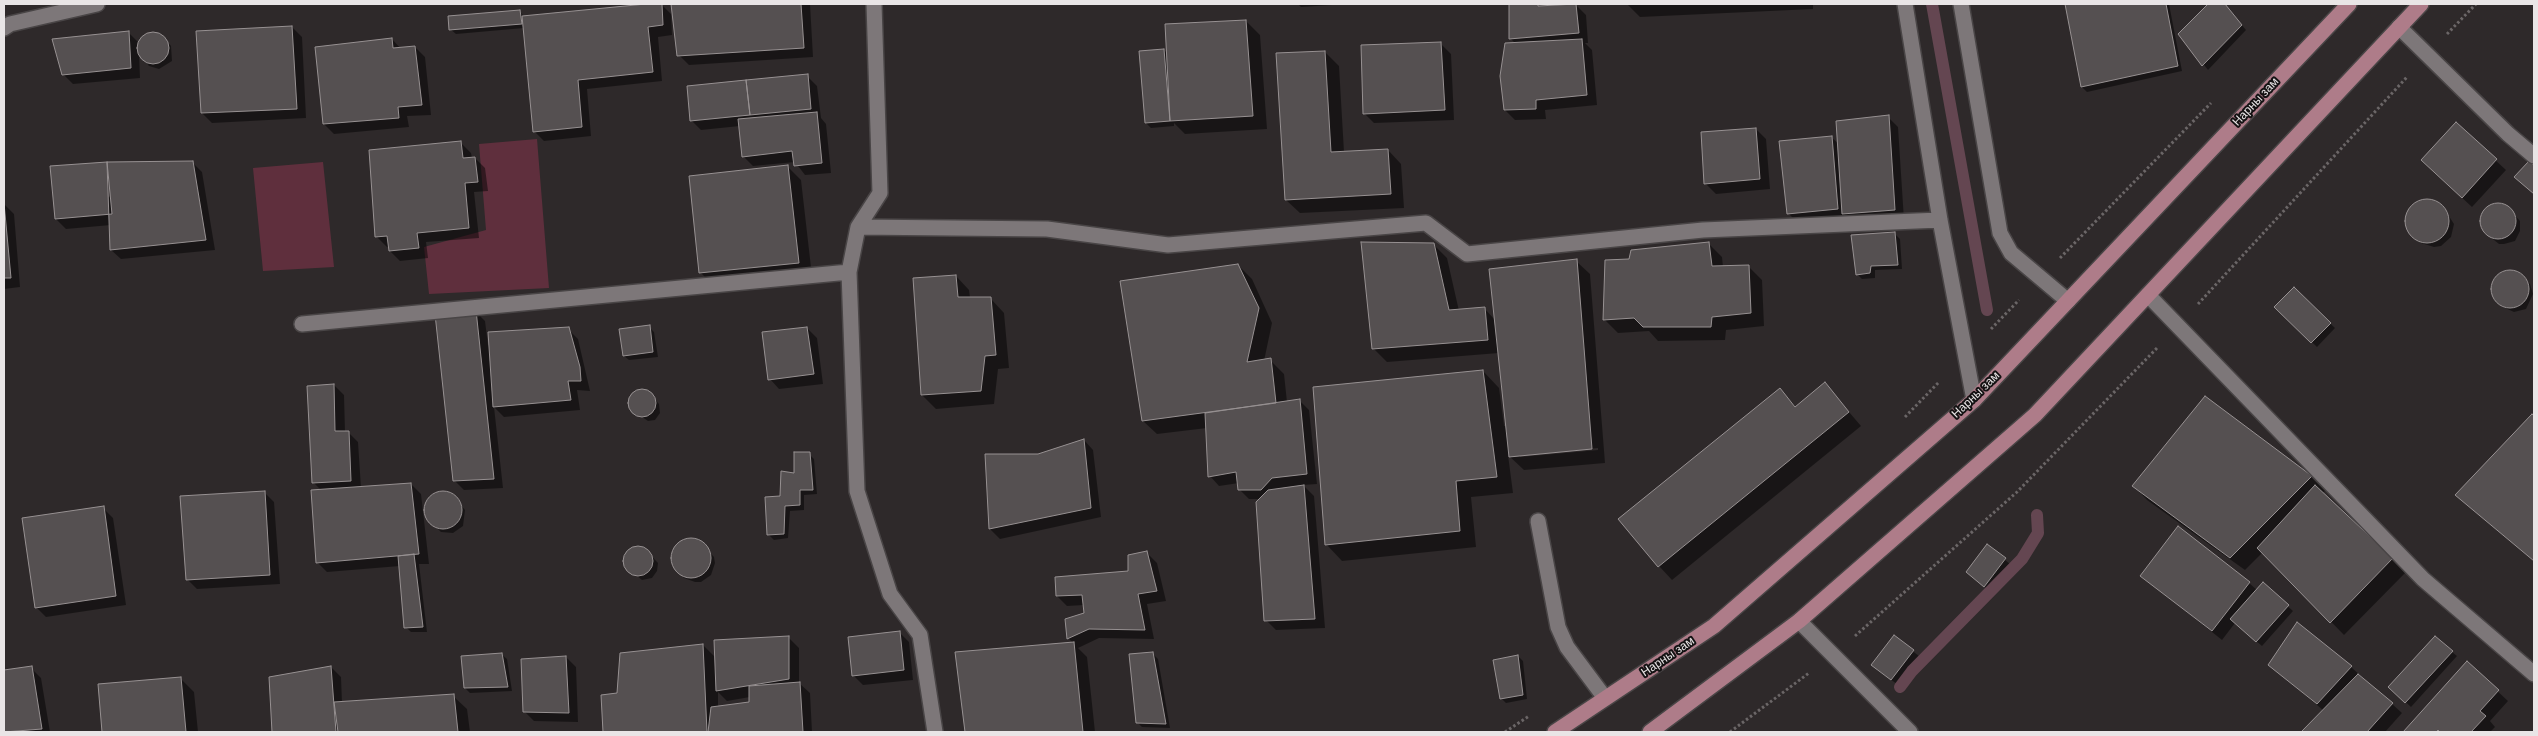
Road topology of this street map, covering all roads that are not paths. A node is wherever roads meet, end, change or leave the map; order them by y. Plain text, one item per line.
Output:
1 (97, 4) edge
2 (874, 4) edge
3 (1905, 4) edge
4 (1961, 4) edge
5 (2349, 4) edge
6 (2421, 4) edge
7 (2399, 27) junction
8 (4, 28) edge
9 (2534, 156) edge
10 (1940, 220) junction
11 (858, 227) junction
12 (849, 272) junction
13 (2148, 295) junction
14 (2068, 301) junction
15 (302, 324) dead end
16 (1974, 400) junction
17 (1538, 521) dead end
18 (1799, 621) junction
19 (2534, 674) edge
20 (1606, 698) junction
21 (935, 732) edge
22 (1554, 732) edge
23 (1650, 732) edge
24 (1910, 732) edge

1 - 8 street
2 - 11 street
3 - 10 street
4 - 14 street
5 - 14 main road, Нарны зам
6 - 7 main road
7 - 9 street
7 - 13 main road
10 - 11 street
10 - 16 street
11 - 12 street
12 - 15 street
12 - 21 street
13 - 18 main road
13 - 19 street
14 - 16 main road, Нарны зам
16 - 20 main road, Нарны зам
17 - 20 street
18 - 23 main road
18 - 24 street
20 - 22 main road, Нарны зам

